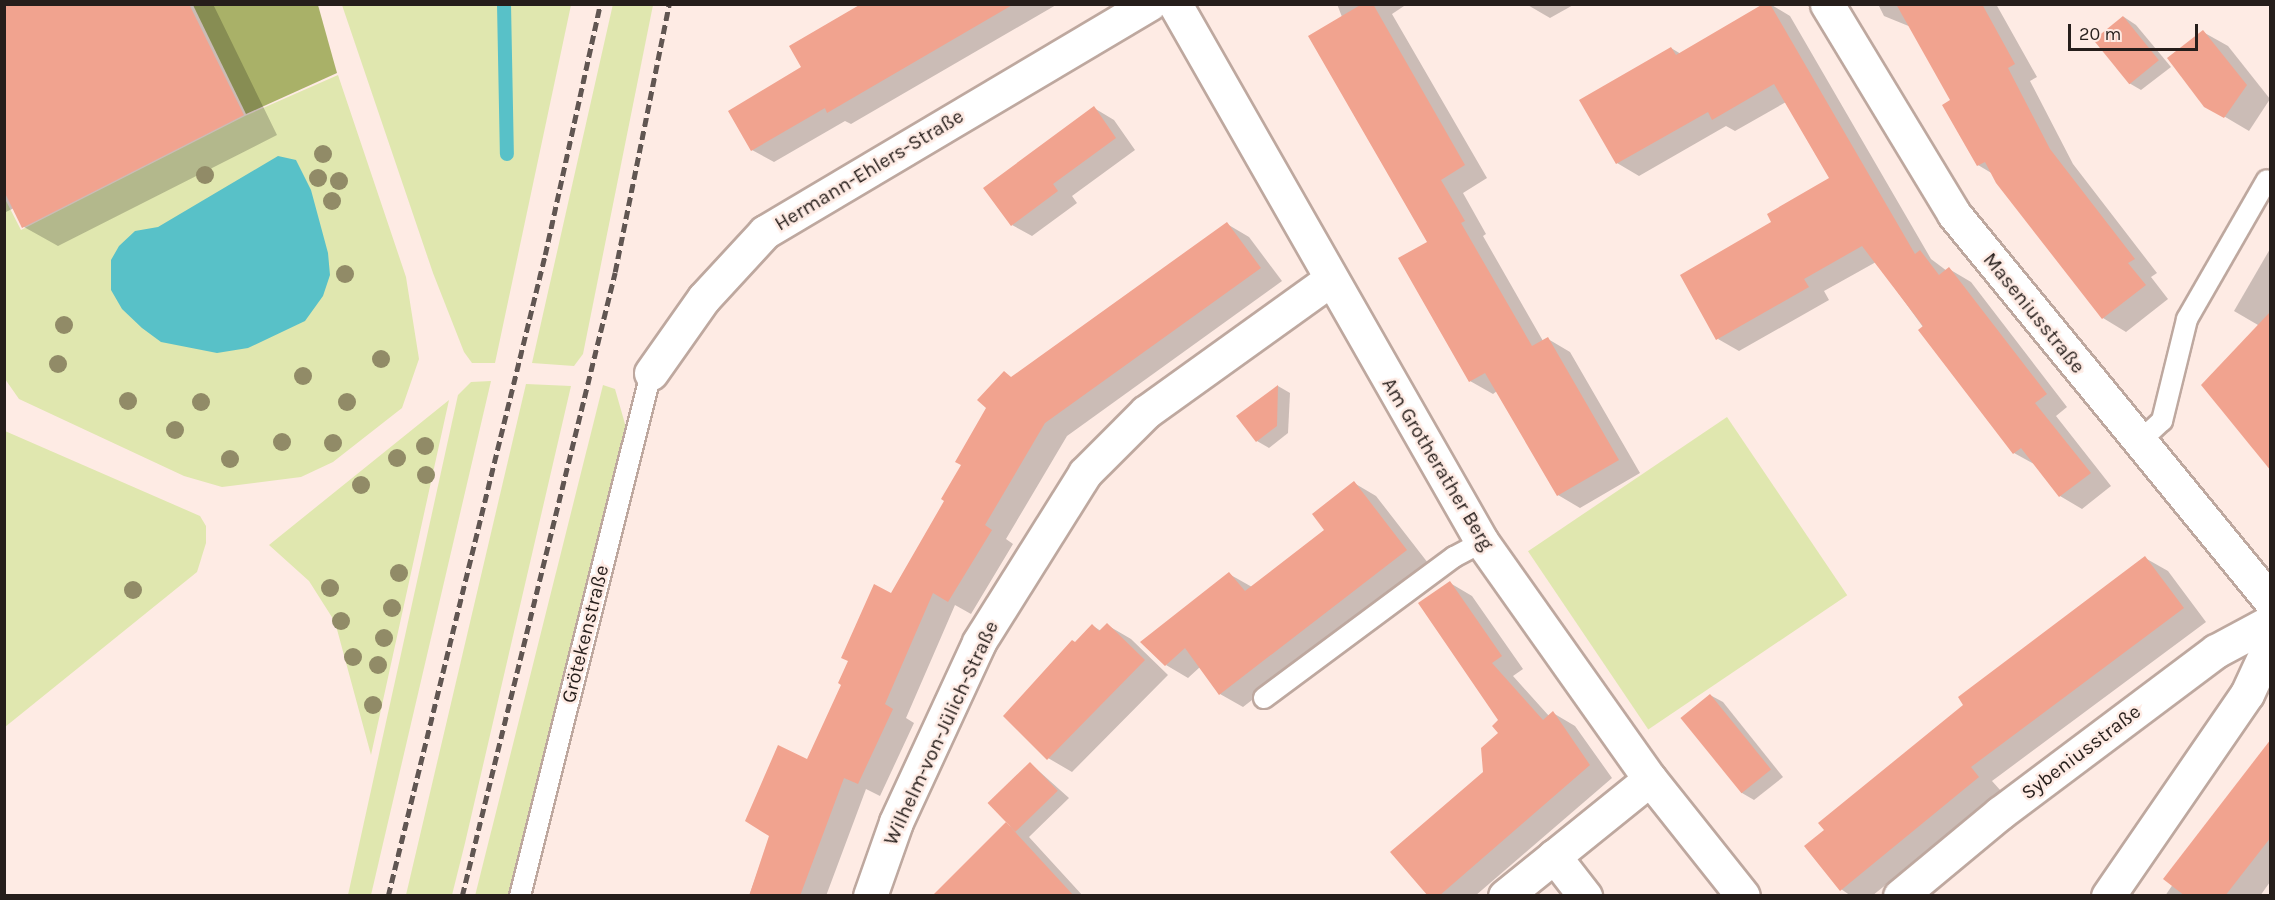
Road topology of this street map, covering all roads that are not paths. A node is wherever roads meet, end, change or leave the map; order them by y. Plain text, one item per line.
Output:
1 (1175, 4) edge
2 (1827, 4) edge
3 (1132, 9) edge
4 (2267, 180) dead end
5 (1330, 280) junction
6 (651, 373) joint
7 (2138, 443) junction
8 (1482, 542) junction
9 (2271, 600) edge
10 (2271, 622) edge
11 (2271, 644) edge
12 (1264, 698) dead end
13 (1650, 779) junction
14 (1554, 856) junction
15 (520, 896) edge
16 (870, 896) edge
17 (1505, 896) edge
18 (1586, 896) edge
19 (1743, 896) edge
20 (1900, 896) edge
21 (2108, 896) edge

1 - 5 street, Am Grotherather Berg
2 - 7 street, Maseniusstraße
3 - 6 street, Hermann-Ehlers-Straße
4 - 7 lane
5 - 8 street, Am Grotherather Berg
5 - 16 street, Wilhelm-von-Jülich-Straße
6 - 15 lane, Grötekenstraße
7 - 9 street, Maseniusstraße
8 - 12 lane
8 - 13 street, Am Grotherather Berg
10 - 20 street, Sybeniusstraße
11 - 21 street
13 - 14 street
13 - 19 street, Am Grotherather Berg
14 - 17 street
14 - 18 street

